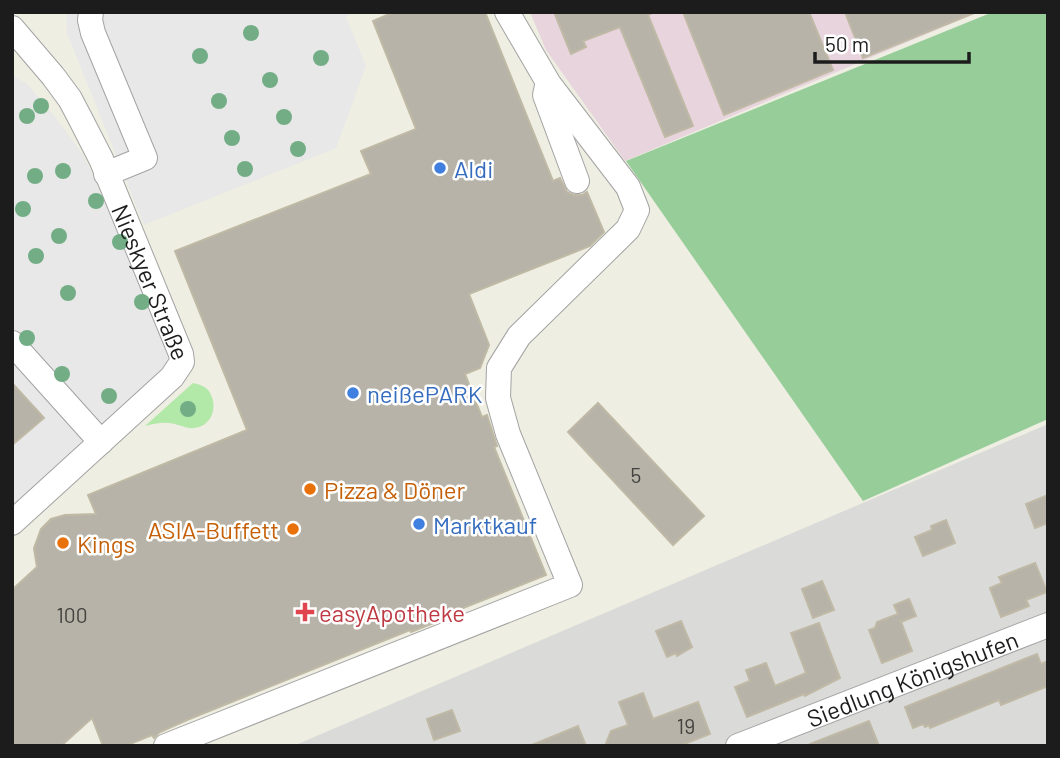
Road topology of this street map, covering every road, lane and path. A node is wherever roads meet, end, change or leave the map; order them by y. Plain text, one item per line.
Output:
1 (91, 12) edge
2 (508, 12) edge
3 (12, 28) edge
4 (549, 84) junction
5 (106, 174) junction
6 (577, 181) dead end
7 (12, 343) edge
8 (101, 442) junction
9 (12, 523) edge
10 (1048, 625) edge
11 (166, 746) edge
12 (738, 746) edge

1 - 5 street, Nieskyer Straße
2 - 4 street
3 - 5 street, Nieskyer Straße
4 - 6 street
4 - 11 street
5 - 8 street, Nieskyer Straße
7 - 8 street
8 - 9 street, Nieskyer Straße
10 - 12 street, Siedlung Königshufen

